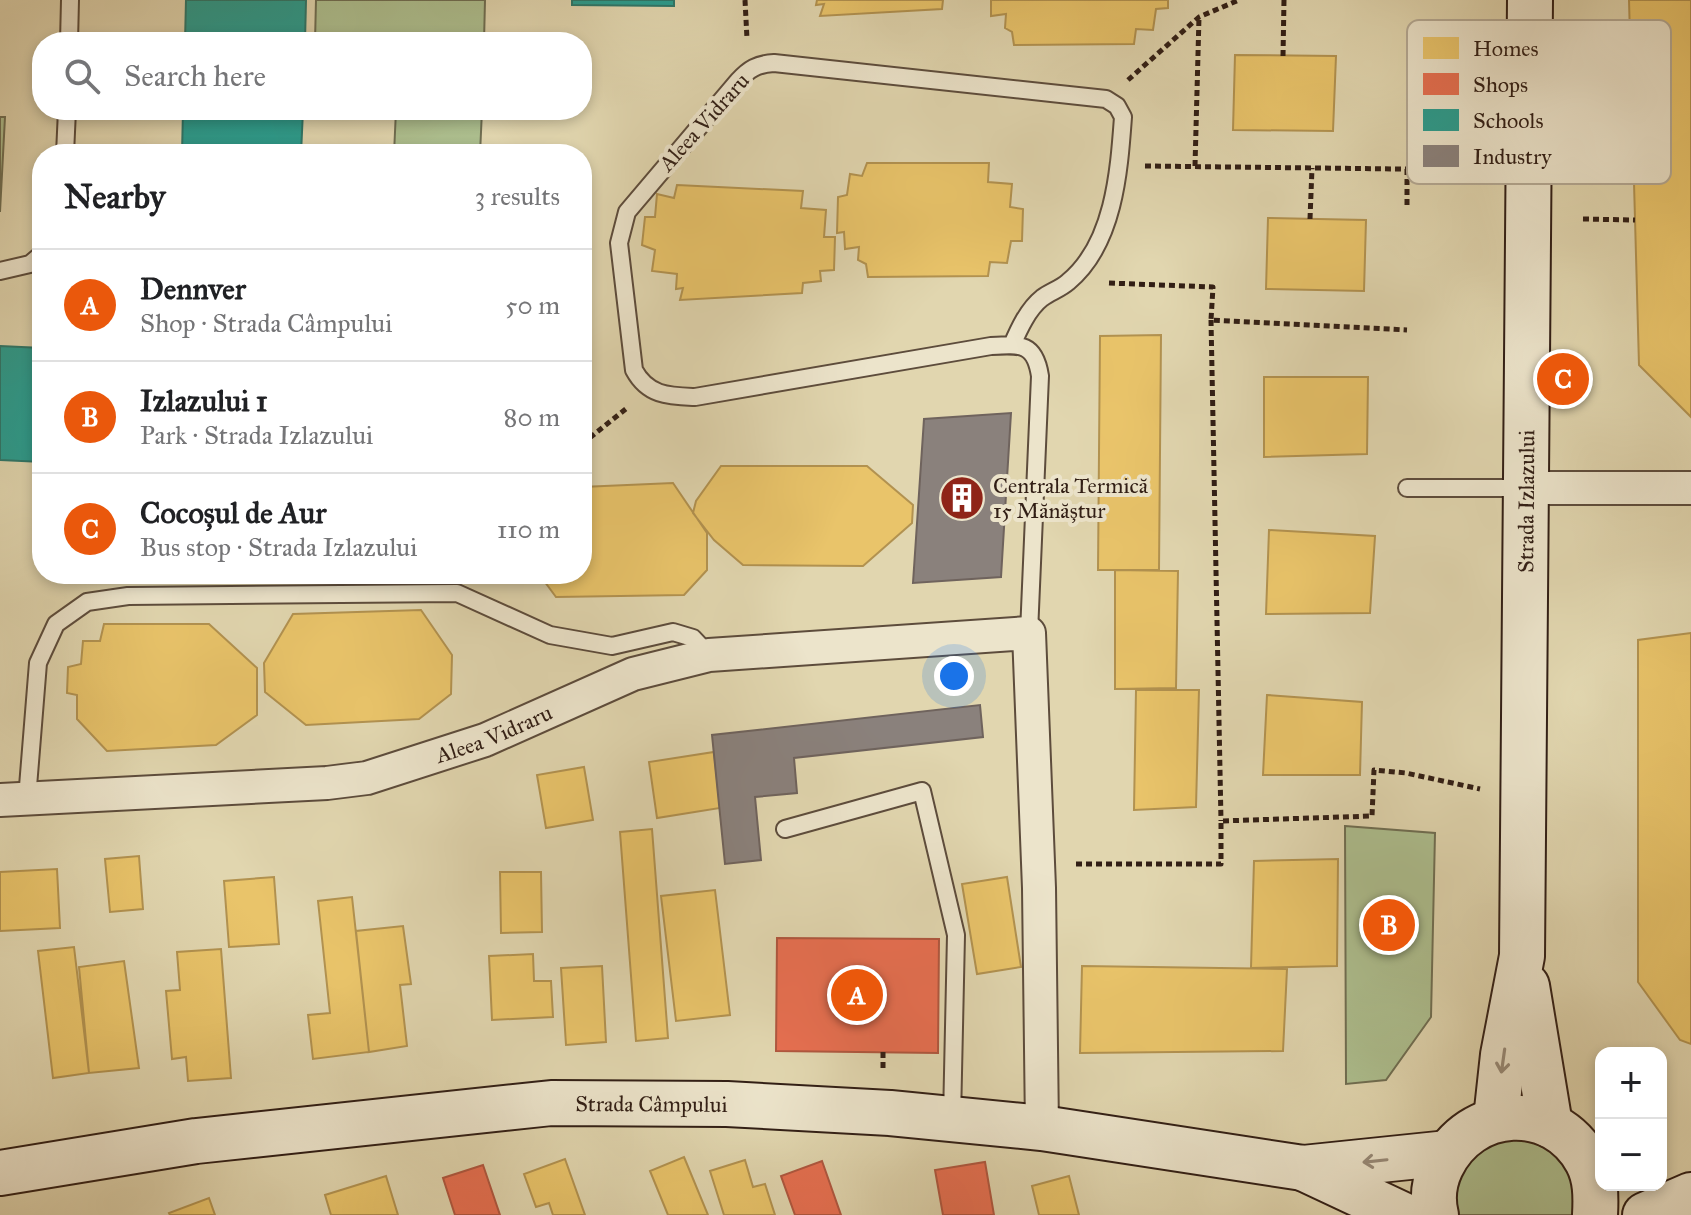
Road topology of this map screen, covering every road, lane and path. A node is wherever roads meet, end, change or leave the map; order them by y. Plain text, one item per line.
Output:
1 (70, 0) edge
2 (745, 0) edge
3 (1239, 0) edge
4 (1284, 0) edge
5 (1530, 0) edge
6 (1199, 17) junction
7 (1530, 20) edge
8 (69, 32) edge
9 (1283, 56) dead end
10 (749, 69) junction
11 (1106, 99) junction
12 (67, 120) edge
13 (65, 144) edge
14 (1116, 165) junction
15 (1195, 166) junction
16 (1312, 168) junction
17 (1407, 169) joint
18 (1528, 184) edge
19 (1407, 208) dead end
20 (1310, 219) dead end
21 (1583, 219) dead end
22 (1635, 220) dead end
23 (32, 262) edge
24 (0, 271) edge
25 (1068, 282) junction
26 (1211, 320) junction
27 (1407, 330) dead end
28 (1012, 345) junction
29 (650, 390) junction
30 (592, 436) edge
31 (1407, 488) dead end
32 (1526, 488) junction
33 (1691, 488) edge
34 (1029, 633) junction
35 (709, 655) junction
36 (1489, 791) dead end
37 (13, 800) edge
38 (1221, 821) junction
39 (785, 829) dead end
40 (1038, 864) junction
41 (1522, 956) junction
42 (952, 1119) junction
43 (1496, 1119) junction
44 (1550, 1125) junction
45 (1042, 1128) junction
46 (1448, 1153) junction
47 (1594, 1164) edge
48 (1303, 1168) junction
49 (0, 1173) edge
50 (1667, 1175) edge
51 (1691, 1179) edge
52 (1691, 1195) edge
53 (1403, 1215) edge
54 (1436, 1215) edge
55 (1595, 1215) edge
56 (1645, 1215) edge

1 - 8 lane
2 - 10 path
3 - 6 path
4 - 9 path
5 - 7 main road, Strada Izlazului
6 - 11 path
6 - 15 path
10 - 11 lane, Aleea Vidraru
10 - 29 lane, Aleea Vidraru
11 - 14 lane
12 - 13 lane
14 - 15 path
14 - 25 lane
15 - 16 path
16 - 17 path
16 - 20 path
17 - 19 path
18 - 32 main road, Strada Izlazului
21 - 22 path
23 - 24 lane
25 - 26 path
25 - 28 lane
26 - 27 path
26 - 38 path
28 - 29 lane
28 - 34 lane
29 - 30 path
31 - 32 lane
32 - 33 street
32 - 41 main road, Strada Izlazului
34 - 35 street, Aleea Vidraru
34 - 40 street
35 - 37 street, Aleea Vidraru
35 - 37 lane
36 - 38 path
38 - 40 path
39 - 42 lane
40 - 45 street
41 -> 43 main road, Strada Izlazului
41 - 44 main road, Strada Izlazului
42 - 45 main road, Strada Câmpului
42 - 49 main road, Strada Câmpului
43 - 44 main road
43 - 46 main road
44 - 47 main road
45 - 48 main road, Strada Câmpului
46 -> 48 main road, Strada Câmpului
46 - 54 main road
47 - 55 main road
48 - 53 main road, Strada Câmpului
50 - 51 main road
52 - 56 main road

